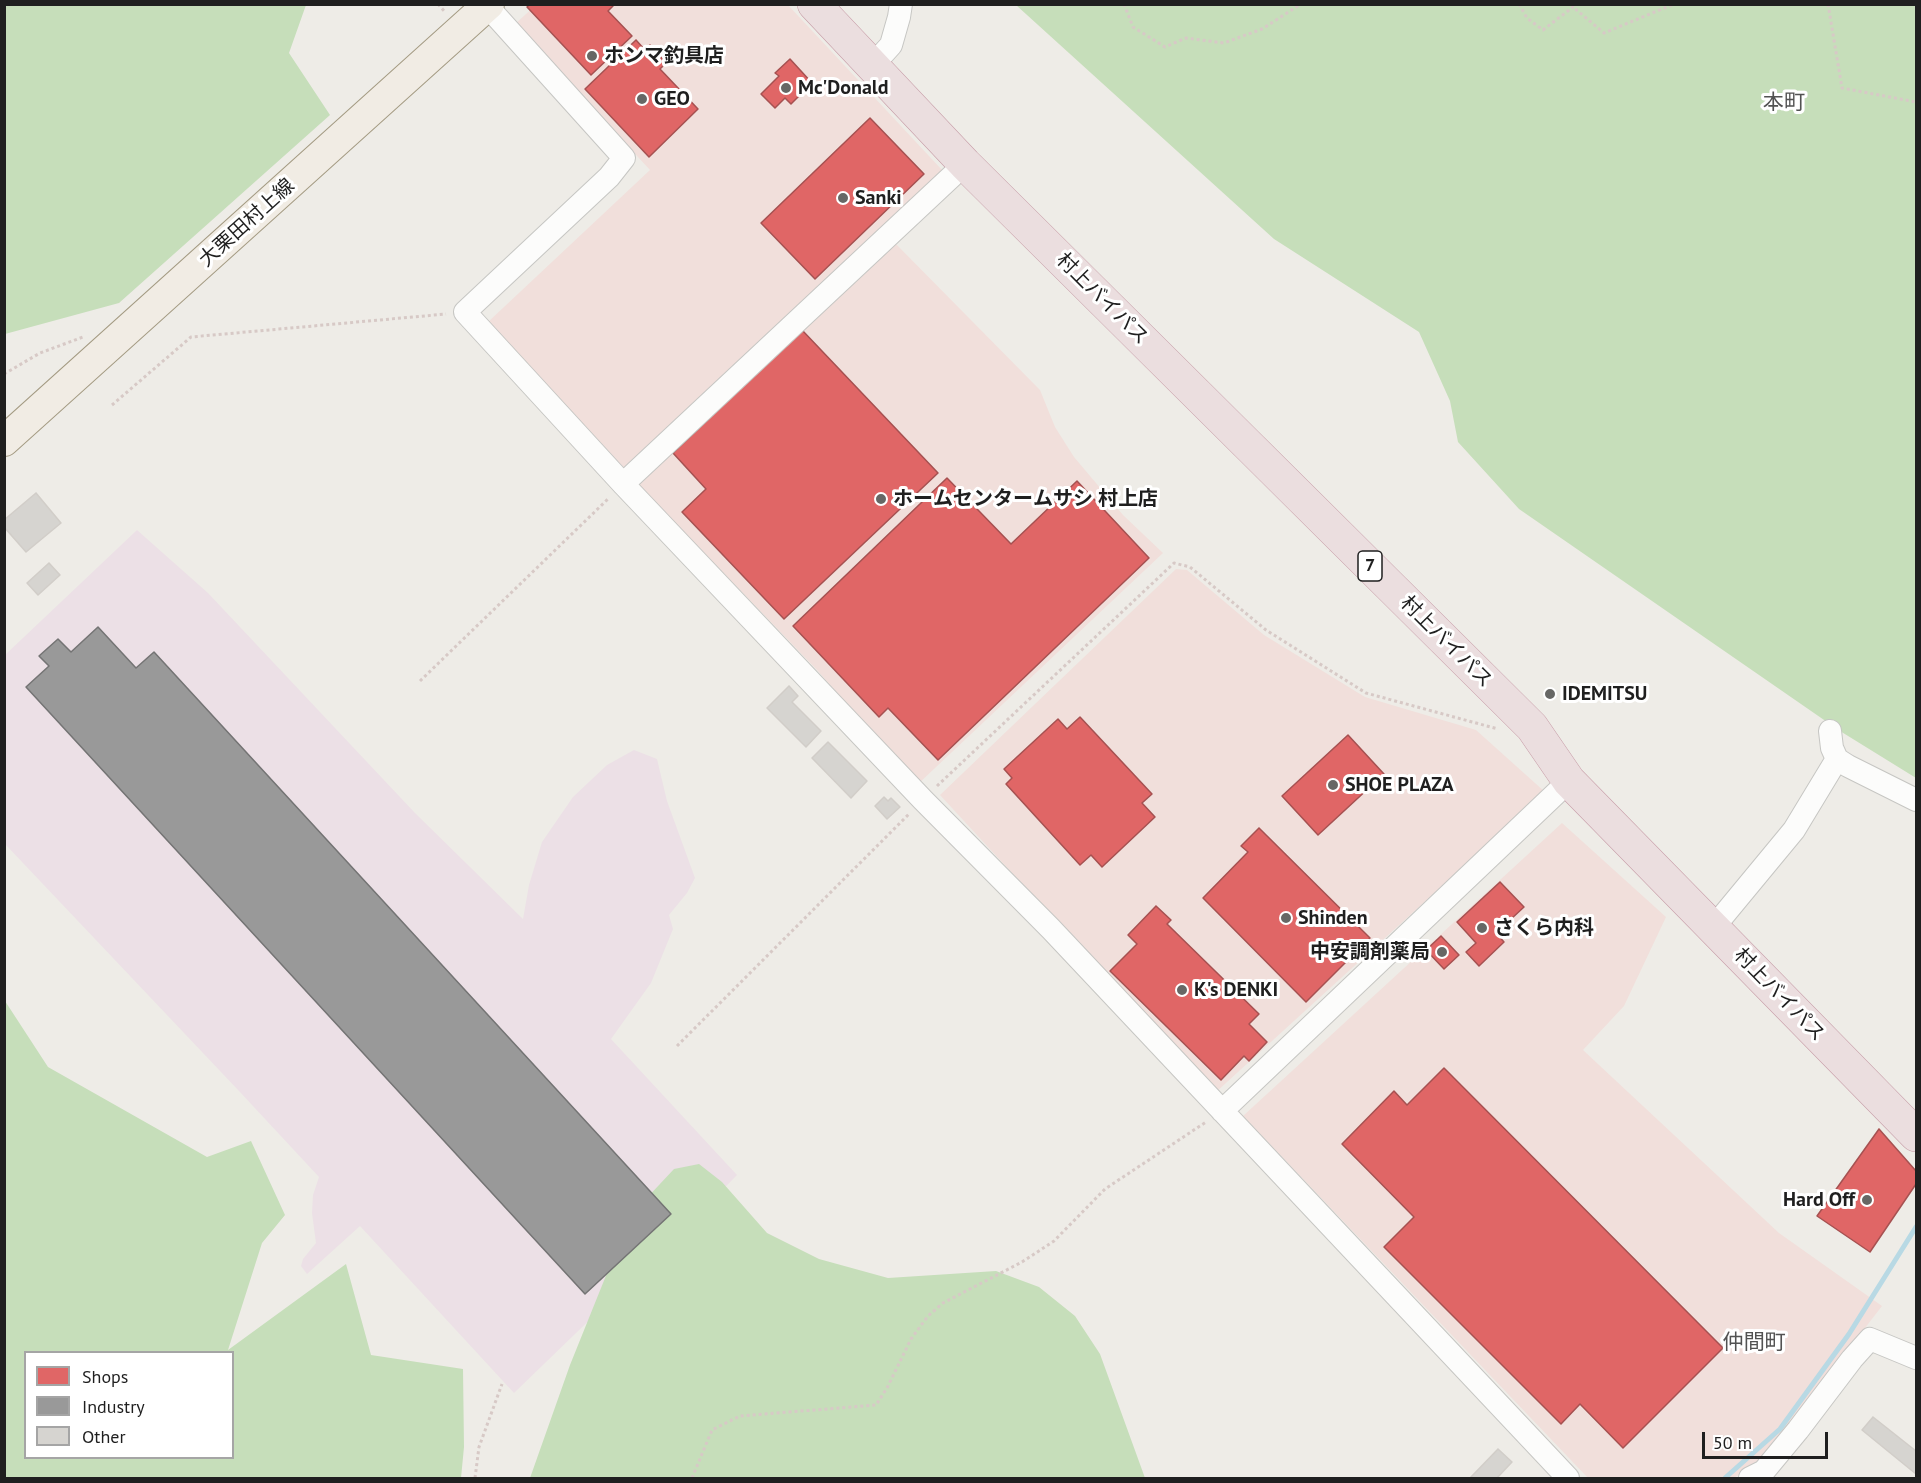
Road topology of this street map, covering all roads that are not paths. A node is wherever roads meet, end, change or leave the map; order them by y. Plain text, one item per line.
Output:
1 (814, 4) edge
2 (901, 4) edge
3 (488, 5) edge
4 (872, 66) junction
5 (965, 164) junction
6 (4, 441) edge
7 (623, 484) junction
8 (1830, 731) dead end
9 (1837, 759) junction
10 (1569, 781) junction
11 (1917, 800) edge
12 (1713, 928) junction
13 (1222, 1111) junction
14 (1917, 1135) edge
15 (1917, 1358) edge
16 (1568, 1479) edge
17 (1750, 1479) edge

1 - 4 highway, 村上バイパス / 7
2 - 4 street
3 - 6 main road, 大栗田村上線
3 - 7 street
4 - 5 highway, 村上バイパス / 7
5 - 7 street
5 - 10 highway, 村上バイパス / 7
7 - 13 street
8 - 9 street
9 - 11 street
9 - 12 street
10 - 12 highway, 村上バイパス / 7
10 - 13 street
12 - 14 highway, 村上バイパス / 7
13 - 16 street
15 - 17 street

